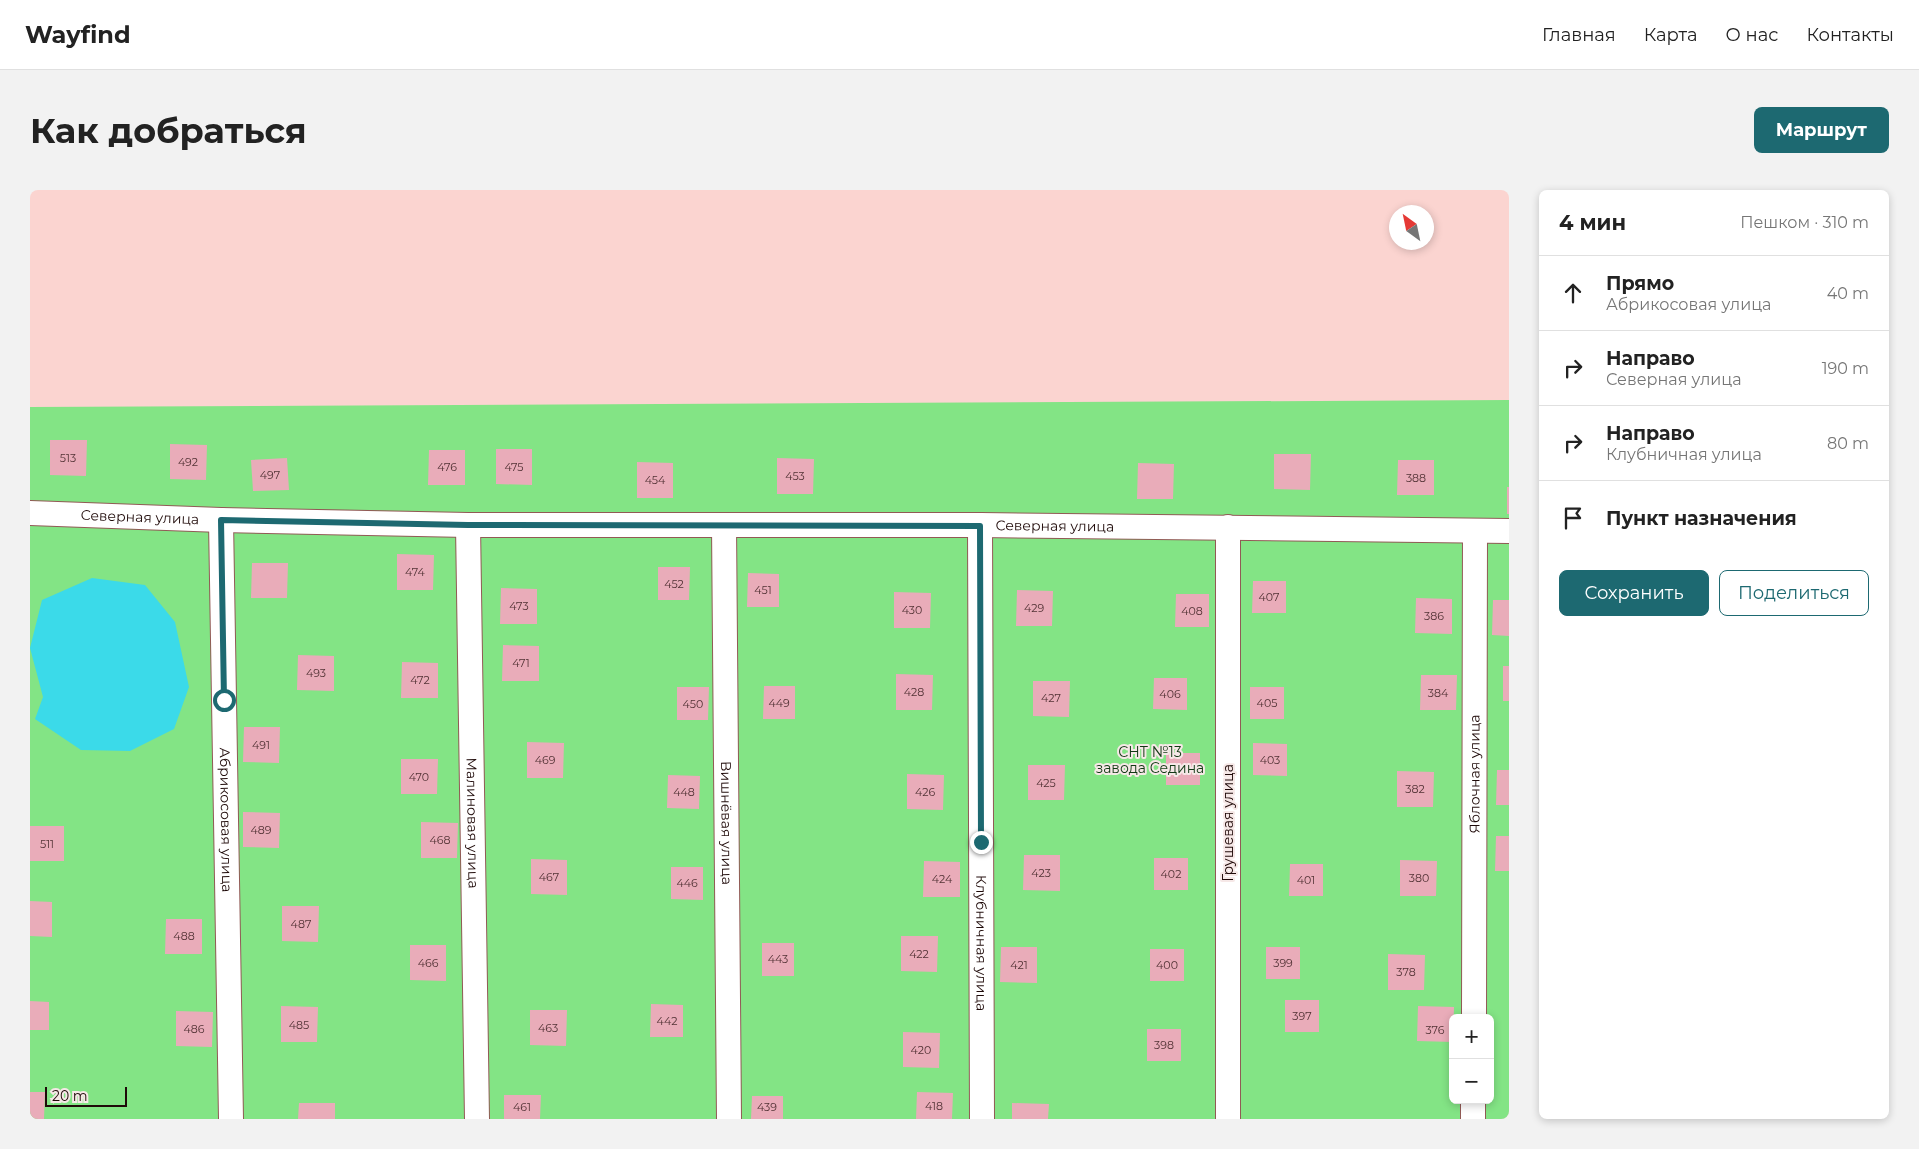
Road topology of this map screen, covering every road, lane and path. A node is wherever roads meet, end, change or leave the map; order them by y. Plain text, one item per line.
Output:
1 (30, 513) edge
2 (221, 520) junction
3 (468, 525) junction
4 (724, 525) junction
5 (980, 526) junction
6 (1228, 528) junction
7 (1475, 531) junction
8 (1509, 531) edge
9 (1474, 1014) edge
10 (1473, 1104) edge
11 (231, 1119) edge
12 (477, 1119) edge
13 (729, 1119) edge
14 (982, 1119) edge
15 (1228, 1119) edge
16 (1473, 1119) edge

1 - 2 street, Северная улица
2 - 3 street, Северная улица
2 - 11 street, Абрикосовая улица
3 - 4 street, Северная улица
3 - 12 street, Малиновая улица
4 - 5 street, Северная улица
4 - 13 street, Вишнёвая улица
5 - 6 street, Северная улица
5 - 14 street, Клубничная улица
6 - 7 street, Северная улица
6 - 15 street, Грушевая улица
7 - 8 street, Северная улица
7 - 9 street, Яблочная улица
10 - 16 street

